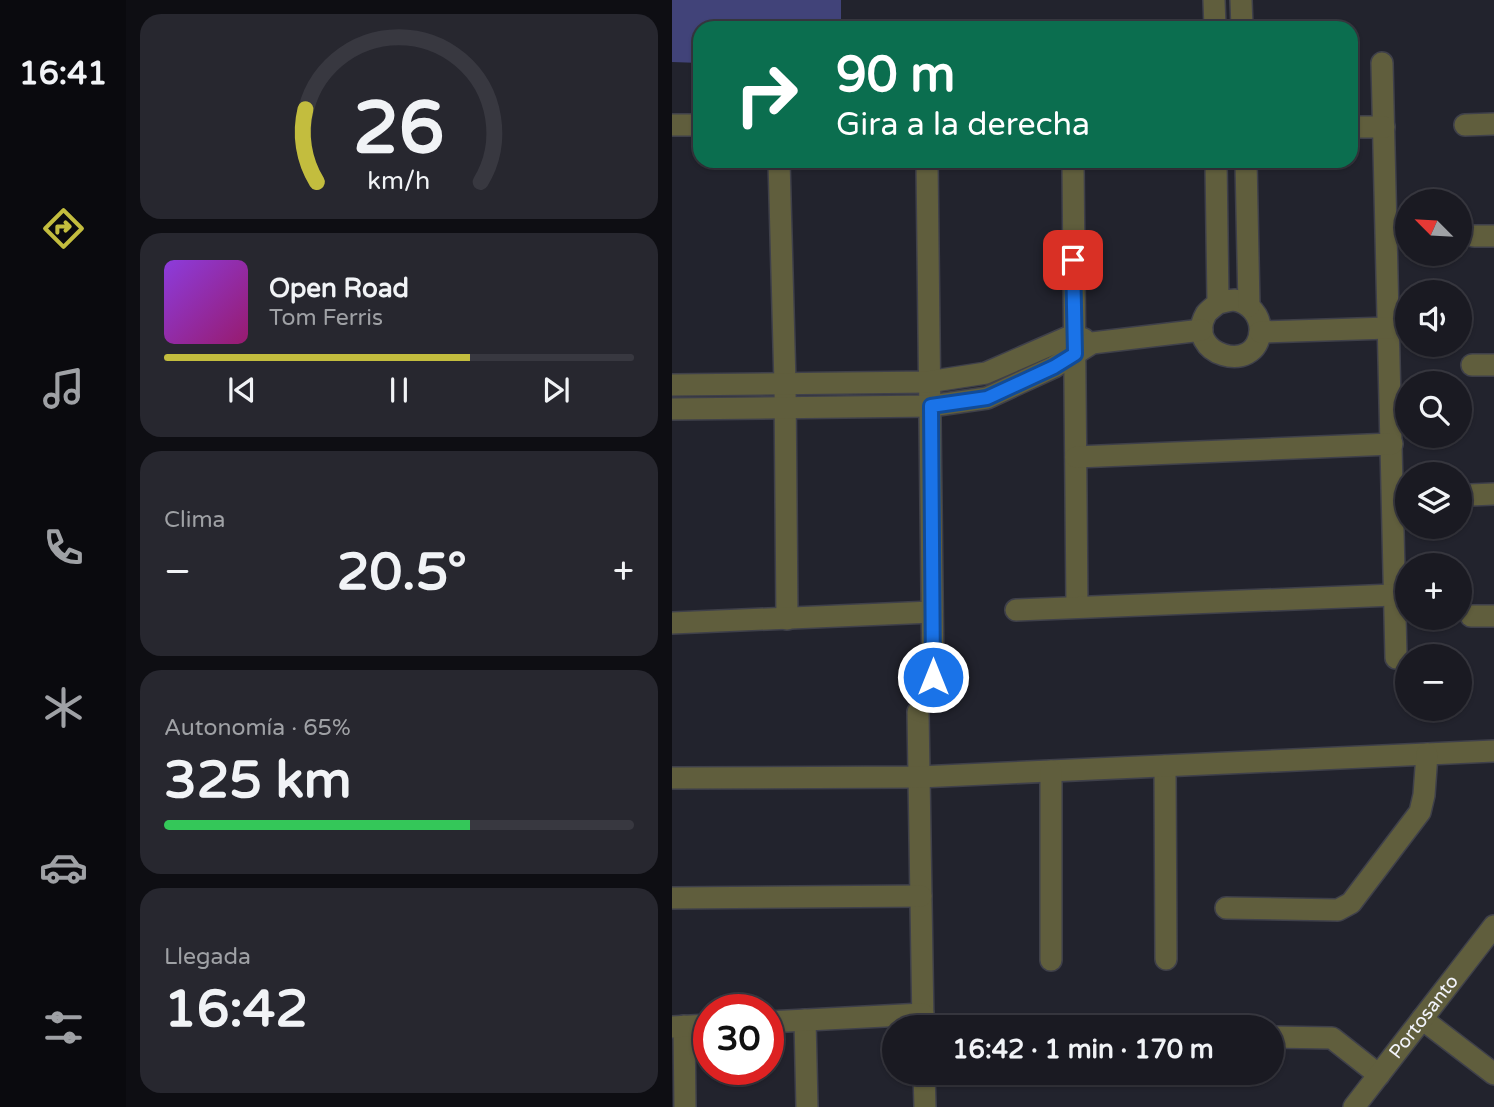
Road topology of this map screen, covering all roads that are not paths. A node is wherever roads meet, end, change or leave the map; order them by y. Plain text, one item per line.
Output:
1 (1215, 15) edge
2 (1242, 15) edge
3 (1382, 63) dead end
4 (1494, 124) edge
5 (672, 125) edge
6 (693, 125) edge
7 (1465, 125) dead end
8 (1358, 127) edge
9 (1384, 127) junction
10 (779, 168) edge
11 (927, 168) edge
12 (1073, 168) edge
13 (1216, 168) edge
14 (1245, 168) edge
15 (1218, 303) junction
16 (1249, 306) junction
17 (1389, 328) junction
18 (1202, 330) junction
19 (1260, 332) junction
20 (1080, 344) junction
21 (1472, 365) dead end
22 (1494, 365) edge
23 (929, 382) junction
24 (785, 384) junction
25 (672, 385) edge
26 (931, 406) junction
27 (785, 408) junction
28 (672, 409) edge
29 (1392, 444) junction
30 (1076, 457) junction
31 (1494, 494) edge
32 (1472, 495) edge
33 (1394, 595) junction
34 (1077, 607) junction
35 (1016, 610) dead end
36 (933, 612) junction
37 (1472, 616) edge
38 (1494, 616) edge
39 (787, 619) junction
40 (672, 623) edge
41 (1396, 644) edge
42 (933, 677) dead end
43 (918, 712) dead end
44 (1494, 751) edge
45 (1427, 754) junction
46 (1166, 766) junction
47 (1051, 771) junction
48 (919, 777) junction
49 (672, 778) edge
50 (921, 896) junction
51 (672, 898) edge
52 (1226, 908) dead end
53 (1494, 926) edge
54 (1166, 959) dead end
55 (1051, 960) dead end
56 (923, 1015) edge
57 (1422, 1019) junction
58 (805, 1020) junction
59 (784, 1021) edge
60 (882, 1021) edge
61 (678, 1026) edge
62 (1284, 1037) edge
63 (1494, 1074) edge
64 (1379, 1075) junction
65 (924, 1085) edge
66 (685, 1107) edge
67 (807, 1107) edge
68 (925, 1107) edge
69 (1354, 1107) edge

1 - 2 street
3 - 9 street
4 - 7 street
5 - 6 street
8 - 9 street
9 - 17 street
10 - 24 street
11 - 23 street
12 - 20 street
13 - 15 street
14 - 16 street
15 - 16 street
15 - 18 street
16 - 19 street
17 - 19 street
17 - 29 street
18 - 19 street
18 - 20 street
20 - 23 street
20 - 26 street
20 - 30 street
21 - 22 street
23 - 24 street
23 - 26 street
24 - 25 street
24 - 27 street
26 - 27 street
26 - 36 street
27 - 28 street
27 - 39 street
29 - 30 street
29 - 33 street
30 - 34 street
31 - 32 street
33 - 34 street
33 - 41 street
34 - 35 street
36 - 39 street
36 - 42 street
37 - 38 street
39 - 40 street
43 - 48 street
44 - 45 street
45 - 46 street
45 - 52 street
46 - 47 street
46 - 54 street
47 - 48 street
47 - 55 street
48 - 49 street
48 - 50 street
50 - 51 street
50 - 56 street
53 - 57 street, Portosanto
57 - 63 street
57 - 64 street, Portosanto
58 - 59 street
58 - 60 street
58 - 67 street
61 - 66 street
62 - 64 street
64 - 69 street, Portosanto
65 - 68 street

